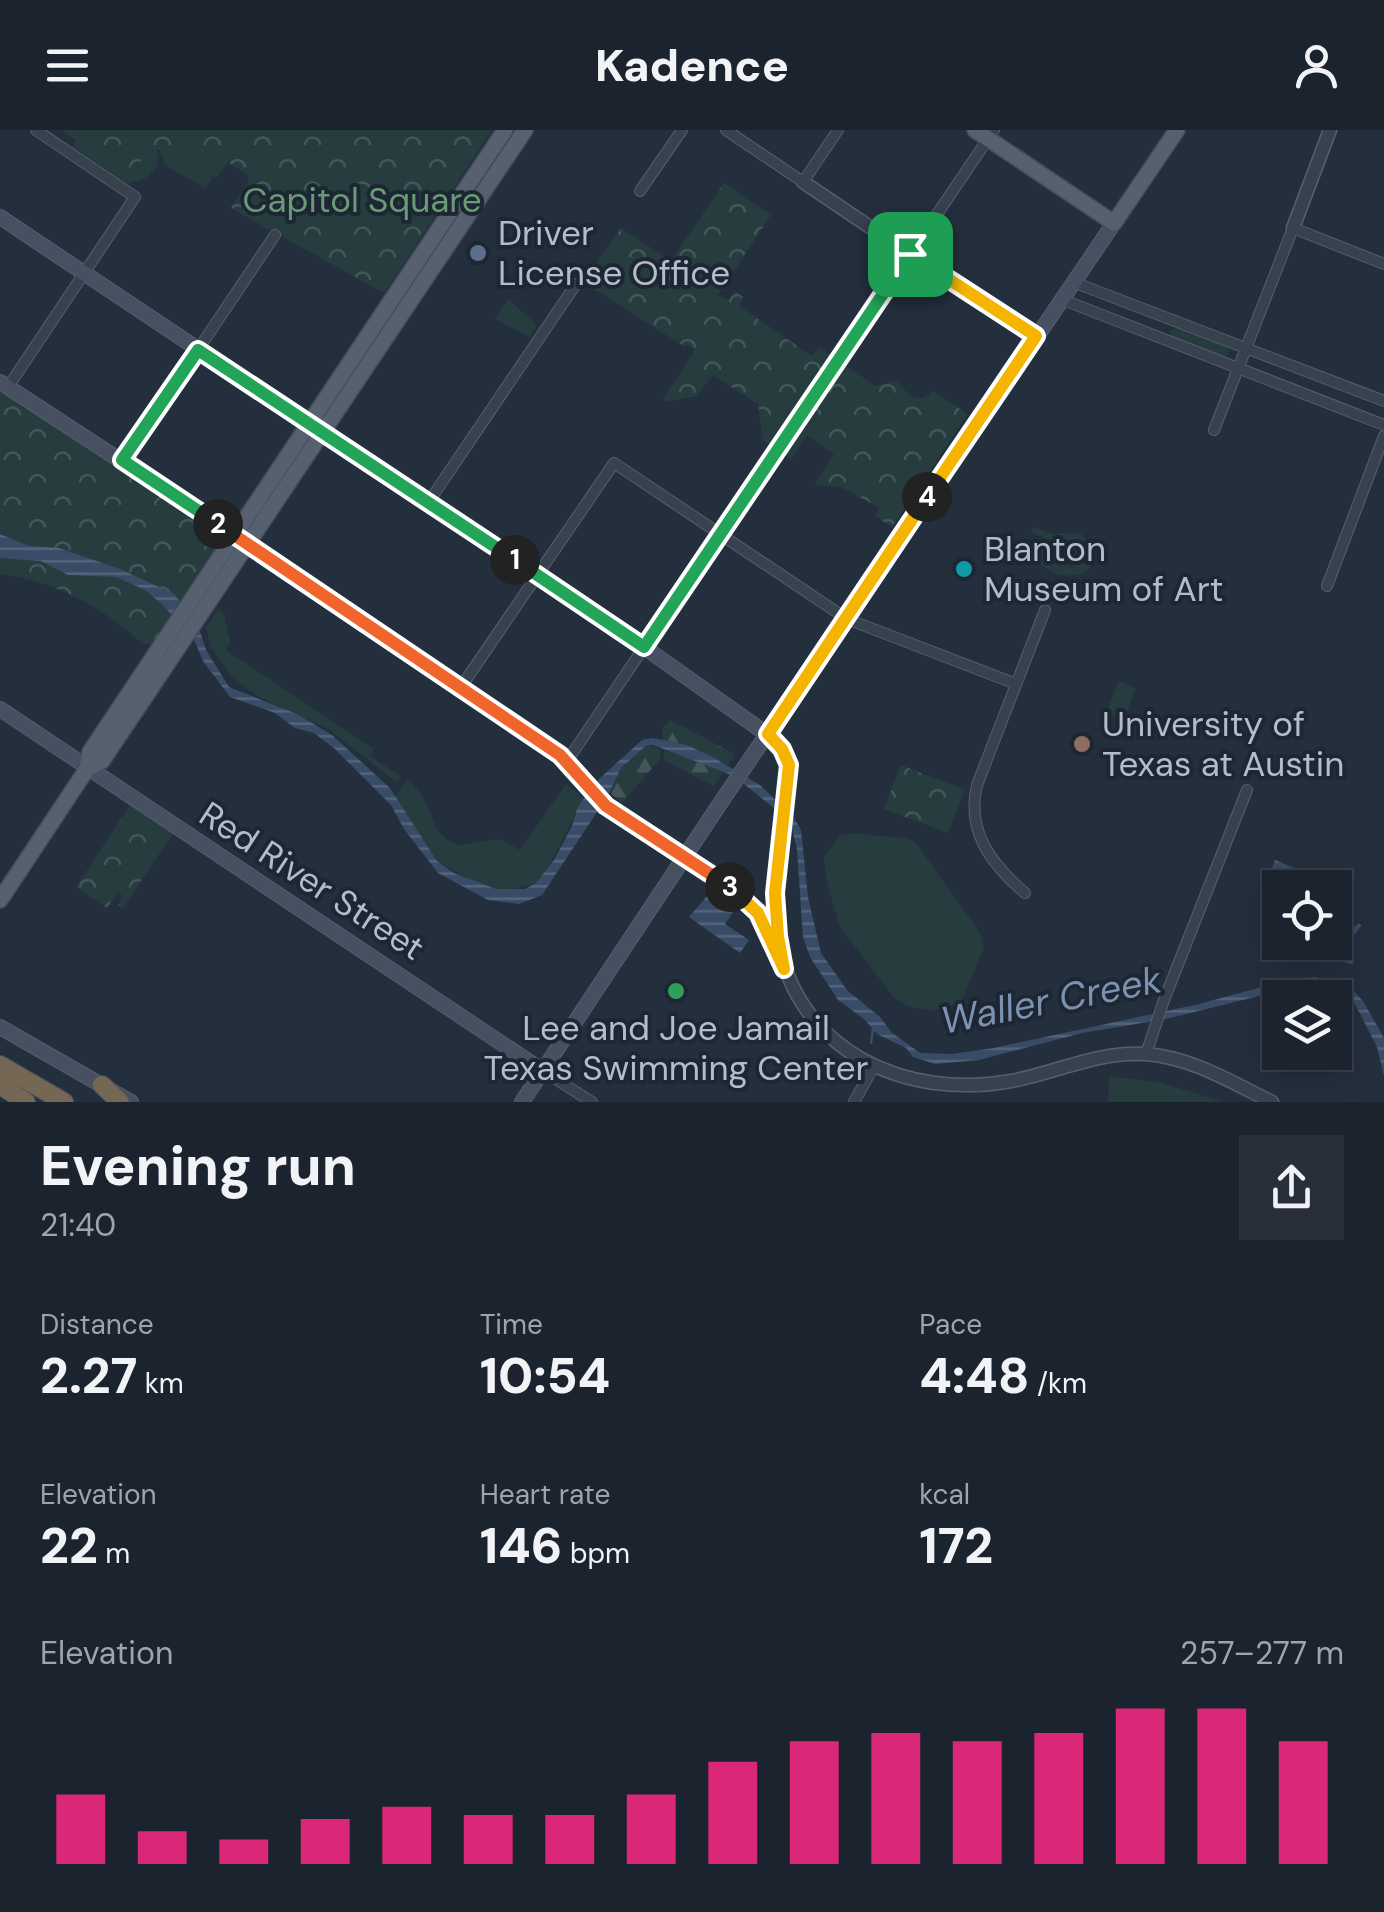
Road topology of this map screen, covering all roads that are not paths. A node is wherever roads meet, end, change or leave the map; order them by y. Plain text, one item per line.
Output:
1 (36, 130) edge
2 (505, 130) edge
3 (525, 130) edge
4 (682, 130) edge
5 (726, 130) edge
6 (838, 130) edge
7 (1177, 130) edge
8 (1330, 130) edge
9 (985, 133) edge
10 (487, 172) junction
11 (802, 182) junction
12 (640, 191) dead end
13 (0, 217) edge
14 (1114, 223) junction
15 (1293, 228) junction
16 (275, 235) dead end
17 (910, 254) junction
18 (1384, 264) edge
19 (84, 274) junction
20 (1074, 282) junction
21 (576, 284) dead end
22 (1061, 299) junction
23 (1148, 310) junction
24 (1169, 318) junction
25 (1140, 330) junction
26 (1036, 336) junction
27 (1162, 338) junction
28 (1246, 348) junction
29 (198, 350) junction
30 (1238, 369) junction
31 (4, 384) edge
32 (1384, 401) edge
33 (1384, 425) edge
34 (316, 427) junction
35 (1214, 430) dead end
36 (1384, 436) edge
37 (122, 460) junction
38 (428, 503) junction
39 (718, 535) junction
40 (241, 539) junction
41 (538, 576) junction
42 (1327, 586) dead end
43 (1045, 610) dead end
44 (847, 619) junction
45 (174, 639) junction
46 (644, 647) junction
47 (1016, 684) junction
48 (461, 687) junction
49 (0, 709) edge
50 (768, 734) junction
51 (567, 761) junction
52 (87, 769) junction
53 (1247, 790) dead end
54 (684, 859) junction
55 (777, 872) junction
56 (738, 892) junction
57 (1025, 893) dead end
58 (0, 900) edge
59 (784, 969) junction
60 (1, 1027) edge
61 (1146, 1054) junction
62 (0, 1056) edge
63 (0, 1065) edge
64 (874, 1066) junction
65 (543, 1071) junction
66 (102, 1085) junction
67 (0, 1086) edge
68 (60, 1100) edge
69 (26, 1102) edge
70 (120, 1102) edge
71 (131, 1102) edge
72 (522, 1102) edge
73 (592, 1102) edge
74 (854, 1102) edge
75 (1272, 1102) edge

1 - 19 street
2 - 10 main road
3 - 10 main road
4 - 12 street
5 - 11 street
6 - 11 street
7 - 14 main road
8 - 15 street
9 - 14 main road
9 - 17 street
10 - 34 main road
11 - 17 street
13 - 19 main road
14 - 20 main road
15 - 18 street
15 - 28 street
16 - 29 street
17 - 26 street
17 - 39 street
19 - 29 main road
19 - 31 street
20 - 22 main road
20 - 23 street
21 - 38 street
22 - 25 street
22 - 26 main road
23 - 24 street
23 - 25 street
24 - 27 street
24 - 28 street
25 - 27 street
26 - 44 main road
27 - 30 street
28 - 30 street
28 - 32 street
29 - 34 main road
29 - 37 street
30 - 33 street
30 - 35 street
31 - 37 main road
34 - 38 main road
34 - 40 main road
36 - 42 street
37 - 40 main road
38 - 41 main road
39 - 41 street
39 - 44 street
39 - 46 street
40 - 45 main road
40 - 48 main road
41 - 46 main road
41 - 48 street
43 - 47 street
44 - 47 street
44 - 50 main road
45 - 52 main road
45 - 52 main road
46 - 50 main road
46 - 51 street
47 - 57 street
48 - 51 main road
49 - 52 main road, Red River Street
50 - 54 main road
50 - 55 street
51 - 54 main road
52 - 58 main road
52 - 65 main road, Red River Street
53 - 61 street
54 - 56 street
54 - 65 main road
55 - 56 street
55 - 59 street
56 - 59 street
59 - 64 street
60 - 66 main road
61 - 64 street
61 - 75 street
62 - 68 highway
63 - 68 highway
64 - 74 street
65 - 72 main road
65 - 73 street, Red River Street
66 - 70 highway
66 - 71 main road
67 - 69 highway

